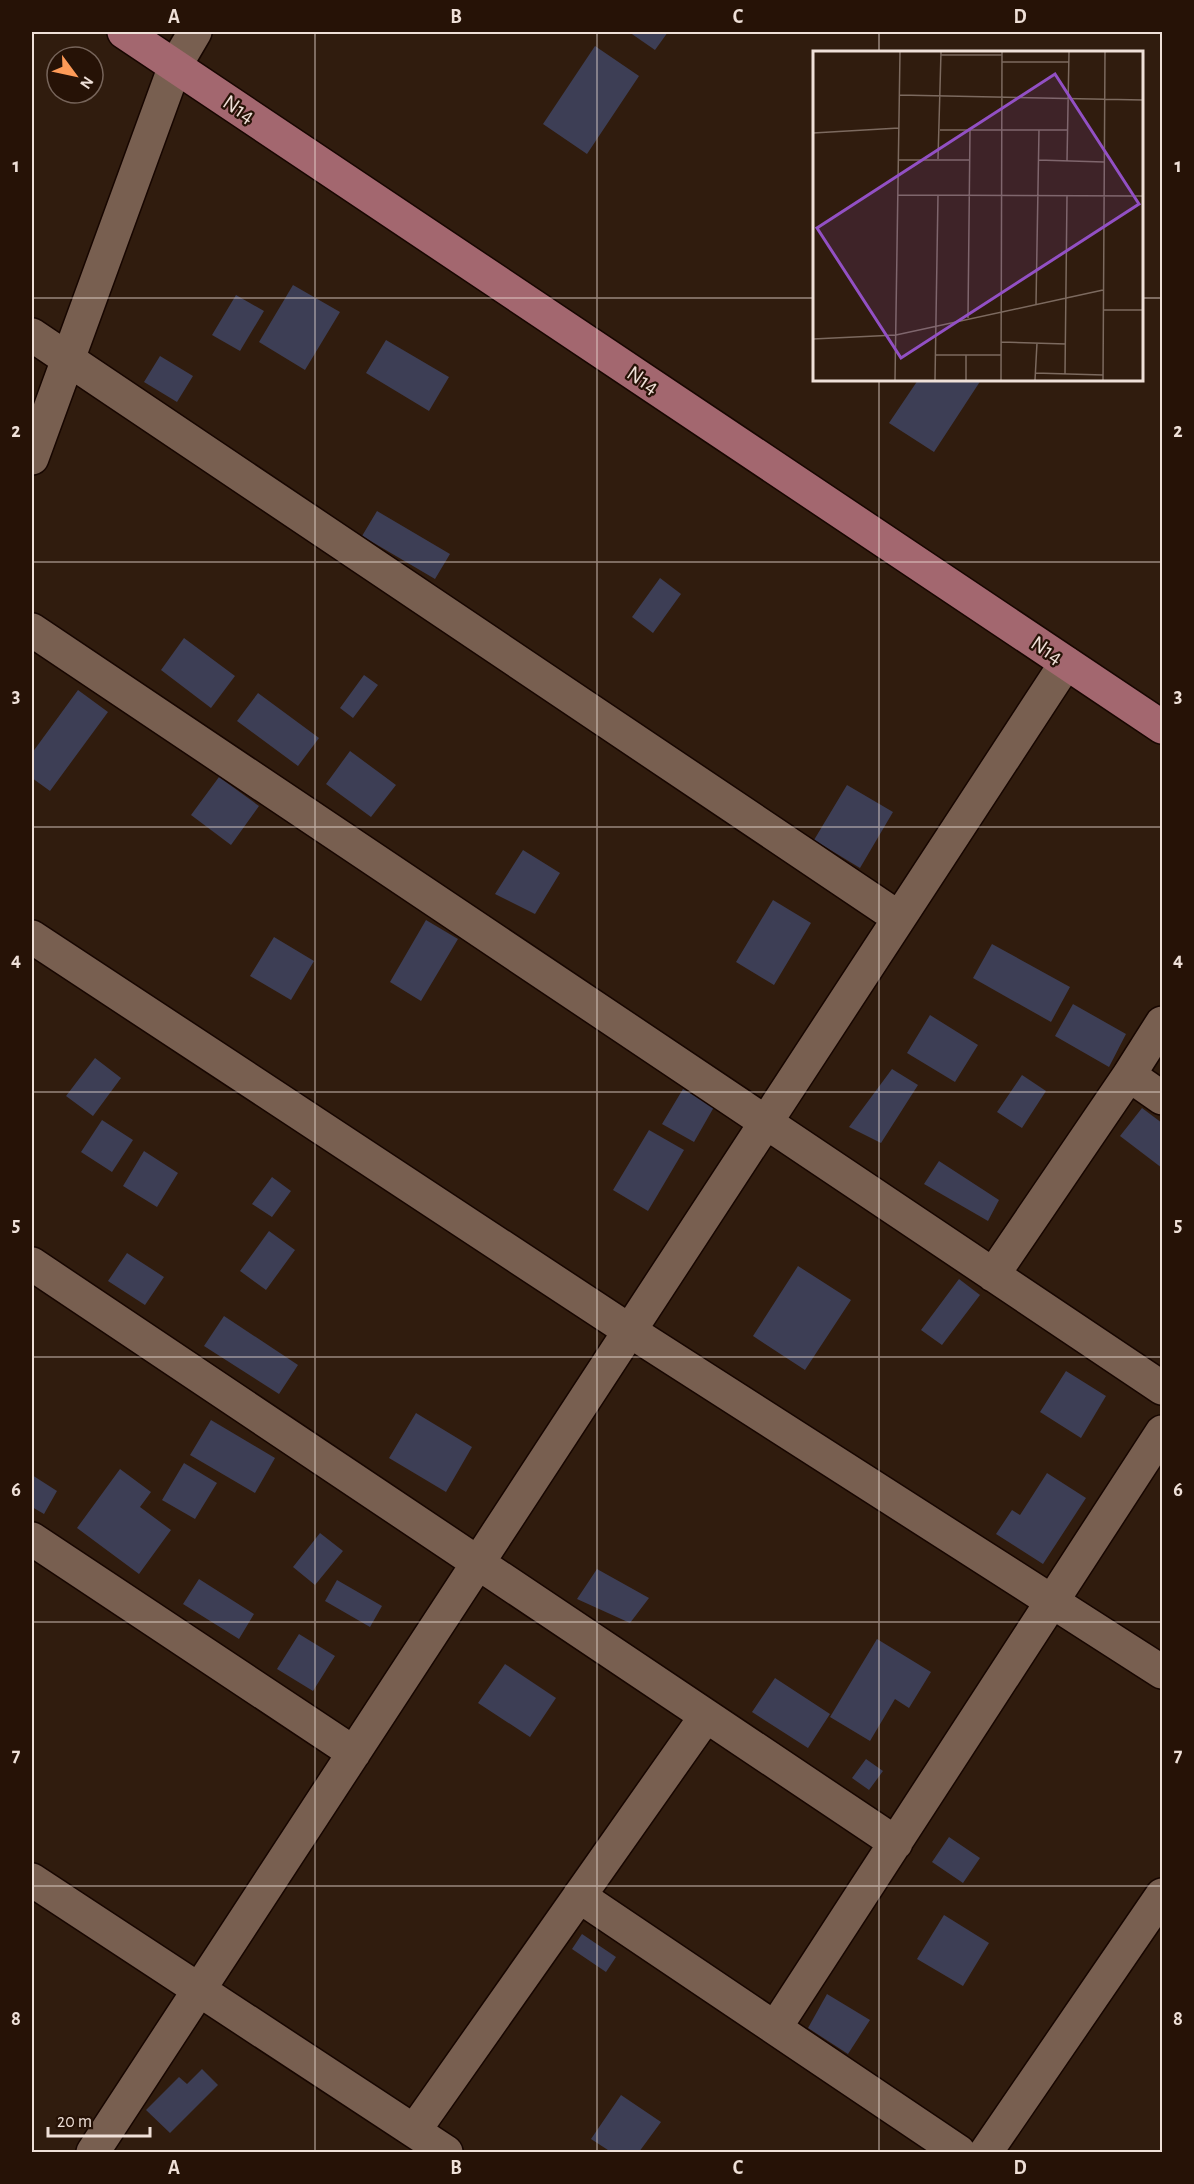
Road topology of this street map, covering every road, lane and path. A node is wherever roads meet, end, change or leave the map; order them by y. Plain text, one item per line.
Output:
1 (124, 32) edge
2 (195, 32) edge
3 (175, 66) junction
4 (32, 334) edge
5 (68, 359) junction
6 (32, 458) edge
7 (32, 630) edge
8 (1066, 663) junction
9 (1162, 727) edge
10 (900, 918) junction
11 (32, 937) edge
12 (1162, 1023) edge
13 (1130, 1075) junction
14 (1162, 1098) edge
15 (766, 1123) junction
16 (32, 1264) edge
17 (993, 1275) junction
18 (630, 1331) junction
19 (1162, 1388) edge
20 (1162, 1431) edge
21 (32, 1539) edge
22 (478, 1563) junction
23 (1052, 1601) junction
24 (1162, 1672) edge
25 (706, 1716) junction
26 (354, 1754) junction
27 (896, 1843) junction
28 (32, 1880) edge
29 (1162, 1895) edge
30 (579, 1896) junction
31 (199, 1990) junction
32 (775, 2028) junction
33 (414, 2132) junction
34 (93, 2152) edge
35 (446, 2152) edge
36 (959, 2152) edge
37 (986, 2152) edge

1 - 3 main road, N14
2 - 3 street
3 - 5 street
3 - 8 main road, N14
4 - 5 street
5 - 6 street
5 - 10 street
7 - 15 street
8 - 9 main road, N14
8 - 10 street
10 - 15 street
11 - 18 street
12 - 13 street
13 - 14 street
13 - 17 street
15 - 17 street
15 - 18 street
16 - 22 street
17 - 19 street
18 - 22 street
18 - 23 street
20 - 23 street
21 - 26 street
22 - 25 street
22 - 26 street
23 - 24 street
23 - 27 street
25 - 27 street
25 - 30 street
26 - 31 street
27 - 32 street
28 - 31 street
29 - 37 street
30 - 32 street
30 - 33 street
31 - 33 street
31 - 34 street
32 - 36 street
33 - 35 street

